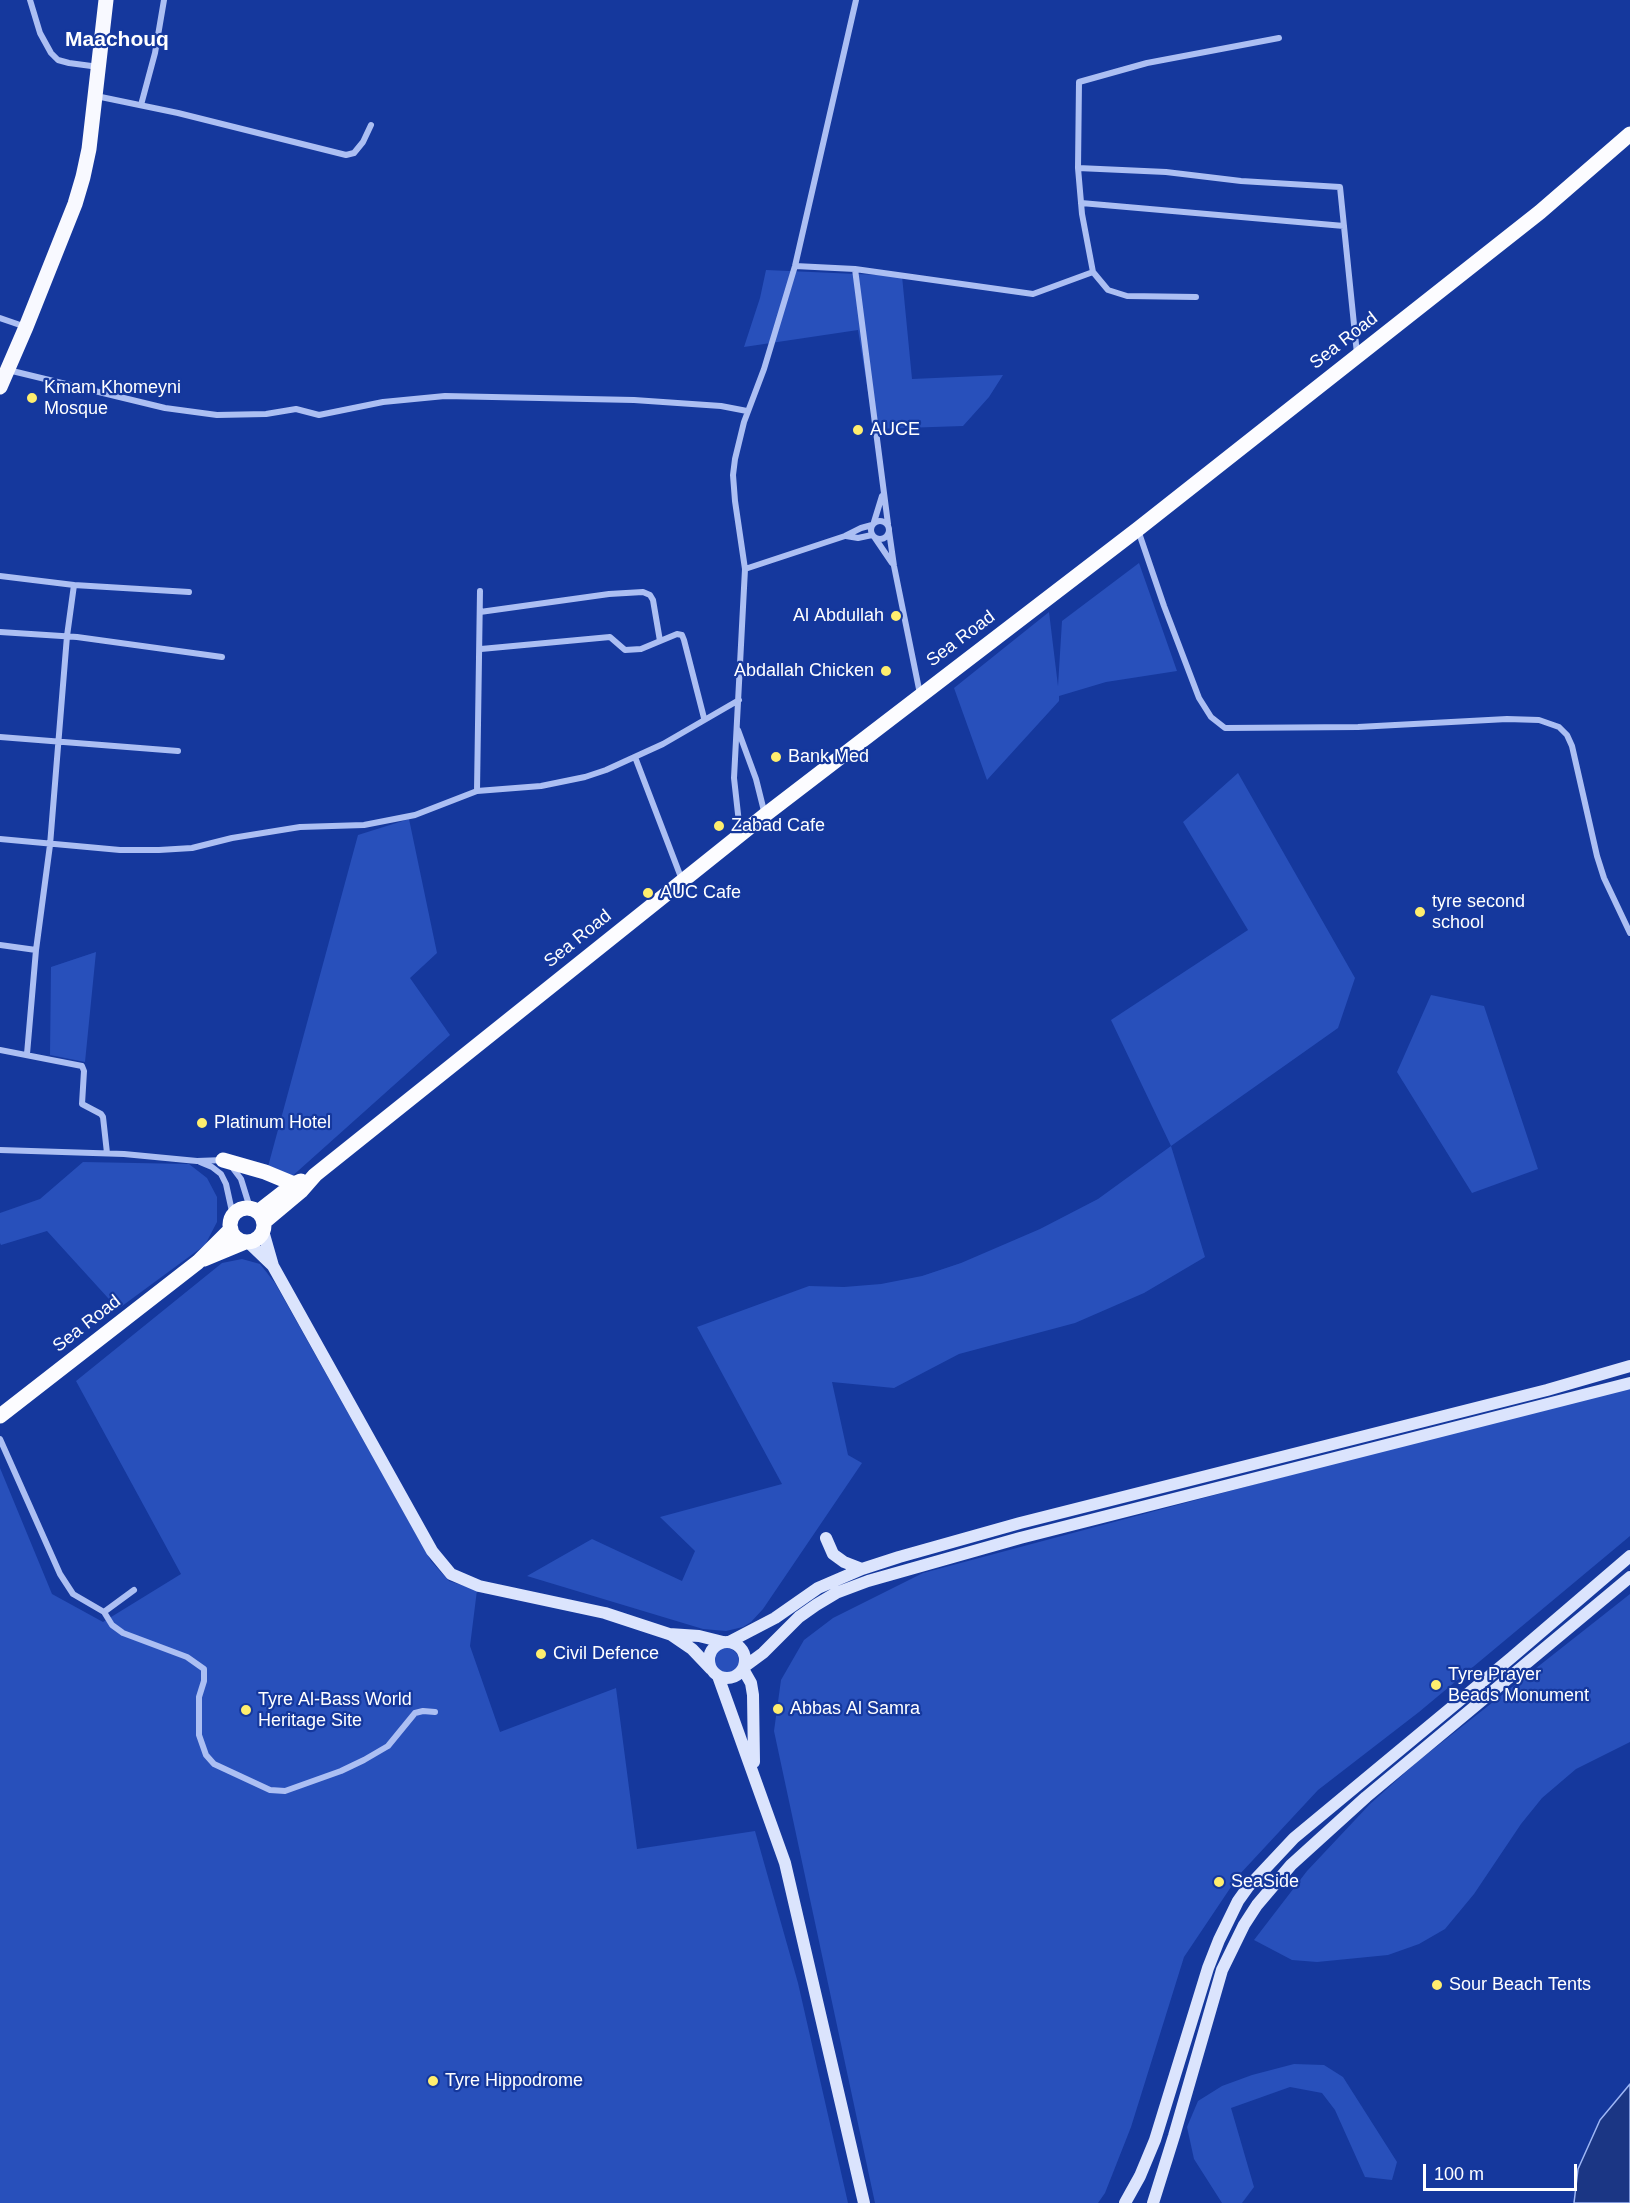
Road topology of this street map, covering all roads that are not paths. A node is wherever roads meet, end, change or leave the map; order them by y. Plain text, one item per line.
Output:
1 (30, 0) edge
2 (106, 0) edge
3 (164, 0) edge
4 (856, 0) edge
5 (1280, 38) dead end
6 (99, 67) junction
7 (96, 96) junction
8 (141, 105) junction
9 (371, 125) dead end
10 (1630, 134) edge
11 (1078, 168) junction
12 (1081, 203) junction
13 (1344, 226) junction
14 (795, 266) junction
15 (855, 269) junction
16 (1093, 272) junction
17 (1196, 297) dead end
18 (0, 318) edge
19 (26, 327) junction
20 (1357, 355) junction
21 (7, 370) junction
22 (0, 387) edge
23 (747, 411) junction
24 (883, 492) junction
25 (873, 524) junction
26 (888, 528) junction
27 (1138, 529) junction
28 (845, 536) junction
29 (874, 537) junction
30 (894, 566) junction
31 (745, 569) junction
32 (0, 576) edge
33 (74, 585) junction
34 (480, 591) dead end
35 (189, 592) dead end
36 (480, 612) junction
37 (0, 632) edge
38 (67, 636) junction
39 (660, 641) junction
40 (481, 649) junction
41 (222, 657) dead end
42 (920, 695) junction
43 (739, 700) junction
44 (704, 718) junction
45 (736, 727) junction
46 (0, 737) edge
47 (60, 741) junction
48 (178, 751) dead end
49 (635, 757) junction
50 (477, 791) junction
51 (765, 815) junction
52 (740, 835) junction
53 (0, 839) edge
54 (50, 845) junction
55 (683, 881) junction
56 (1630, 933) edge
57 (0, 945) edge
58 (36, 950) junction
59 (0, 1050) edge
60 (27, 1054) junction
61 (0, 1150) edge
62 (107, 1154) junction
63 (223, 1160) junction
64 (197, 1161) junction
65 (315, 1175) junction
66 (294, 1184) junction
67 (259, 1218) junction
68 (232, 1222) junction
69 (247, 1242) junction
70 (198, 1262) junction
71 (273, 1266) junction
72 (1630, 1366) edge
73 (1630, 1383) edge
74 (0, 1416) edge
75 (0, 1439) edge
76 (826, 1538) dead end
77 (1630, 1556) edge
78 (899, 1557) junction
79 (862, 1569) junction
80 (903, 1570) junction
81 (1630, 1577) edge
82 (134, 1590) dead end
83 (104, 1612) junction
84 (669, 1634) junction
85 (726, 1642) junction
86 (743, 1668) junction
87 (715, 1673) junction
88 (435, 1712) dead end
89 (755, 1776) junction
90 (864, 2203) edge
91 (1125, 2203) edge
92 (1153, 2203) edge

1 - 6 street
2 - 6 main road
3 - 8 street
4 - 14 street
5 - 11 street
6 - 7 main road
7 - 8 street
7 - 19 main road
8 - 9 street
10 - 20 highway, Sea Road
11 - 12 street
11 - 13 street
12 - 13 street
12 - 16 street
13 - 20 street
14 - 15 street
14 - 23 street
15 - 16 street
15 - 24 street
16 - 17 street
18 - 19 street
19 - 21 main road
20 - 27 highway, Sea Road
21 - 22 main road
21 - 23 street
23 - 31 street
24 - 25 street
24 - 26 street
25 - 26 street
25 - 28 street
25 - 29 street
26 - 29 street
26 - 30 street
27 - 42 highway, Sea Road
27 - 56 street
28 - 29 street
28 - 31 street
29 - 30 street
30 - 42 street
31 - 43 street
32 - 33 street
33 - 35 street
33 - 38 street
34 - 36 street
36 - 39 street
36 - 40 street
37 - 38 street
38 - 41 street
38 - 47 street
39 - 40 street
39 - 44 street
40 - 50 street
42 - 51 highway, Sea Road
43 - 44 street
43 - 45 street
44 - 49 street
45 - 51 street
45 - 52 street
46 - 47 street
47 - 48 street
47 - 54 street
49 - 50 street
49 - 55 street
50 - 54 street
51 - 52 highway, Sea Road
52 - 55 highway, Sea Road
53 - 54 street
54 - 58 street
55 - 65 highway, Sea Road
57 - 58 street
58 - 60 street
59 - 60 street
60 - 62 street
61 - 62 street
62 - 64 street
63 - 64 street
63 - 66 highway
63 - 67 street
64 - 68 street
65 - 66 highway, Sea Road
65 - 67 highway, Sea Road
66 - 67 highway, Sea Road
67 - 68 highway
67 - 69 highway
67 - 71 main road
68 - 69 highway
68 - 70 highway, Sea Road
69 - 70 highway, Sea Road
69 - 71 main road
70 - 74 highway, Sea Road
71 - 84 main road
72 - 78 main road
73 - 80 main road
75 - 83 street
76 - 79 main road
77 - 91 main road
78 - 79 main road
78 - 80 main road
79 - 85 main road
80 - 86 main road
81 - 92 main road
82 - 83 street
83 - 88 street
84 - 85 main road
84 - 87 main road
85 - 86 main road
85 - 87 main road
86 - 87 main road
86 - 89 main road
87 - 89 main road
89 - 90 main road

